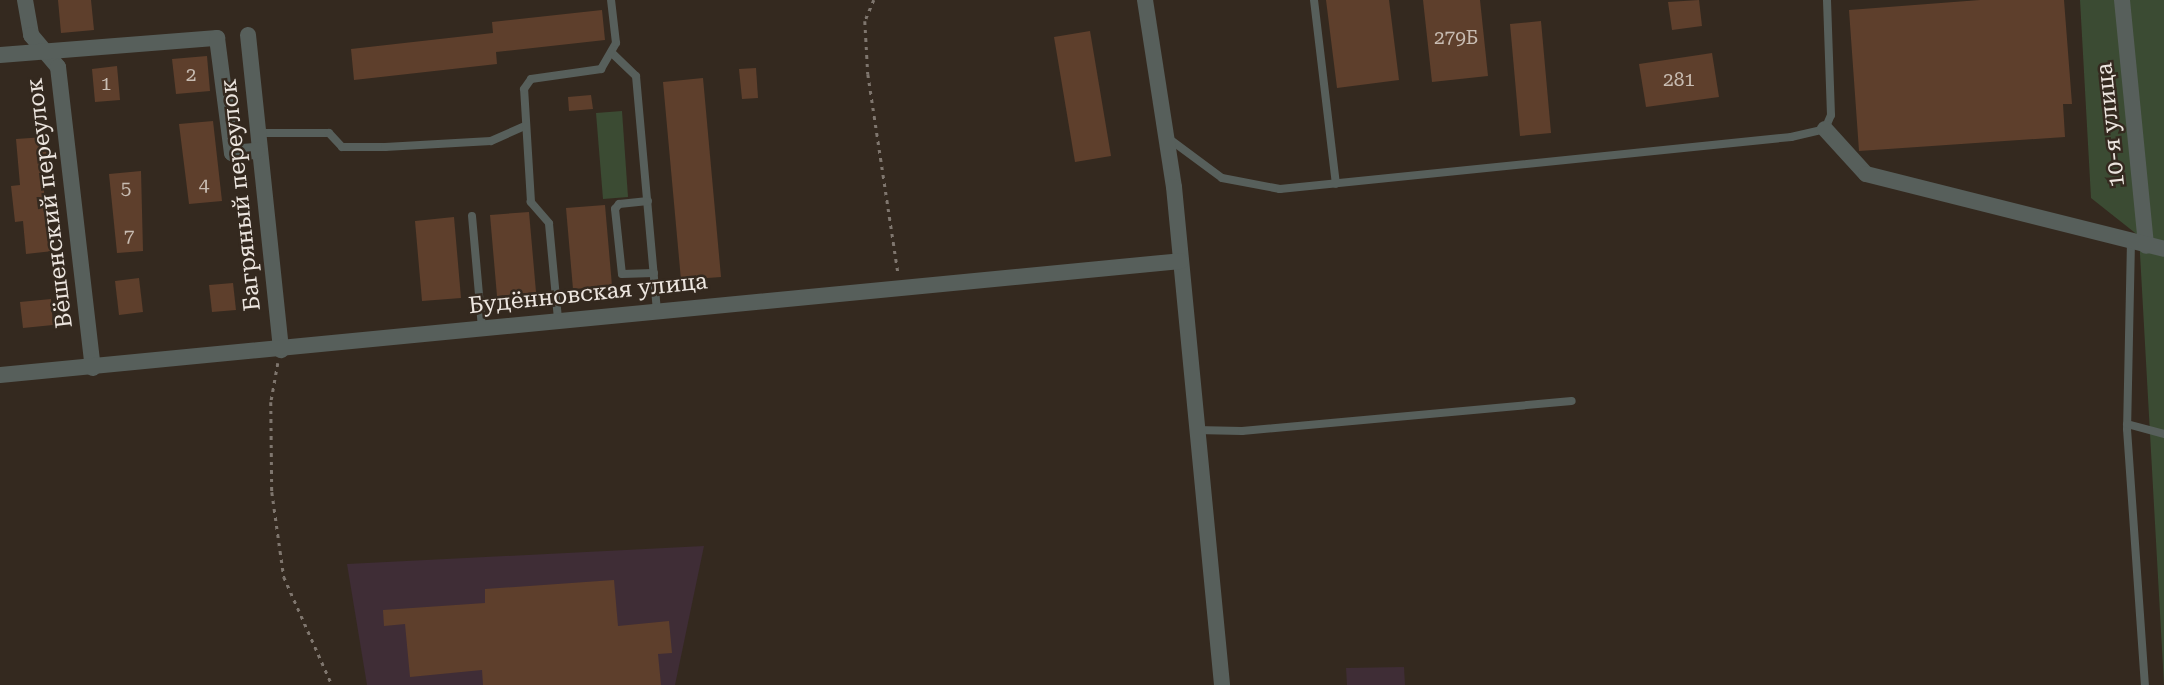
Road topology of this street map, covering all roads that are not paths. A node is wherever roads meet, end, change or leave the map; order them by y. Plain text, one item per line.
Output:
1 (25, 0) edge
2 (611, 0) edge
3 (1145, 0) edge
4 (1314, 0) edge
5 (1827, 0) edge
6 (2122, 0) edge
7 (248, 35) dead end
8 (48, 51) junction
9 (613, 54) junction
10 (0, 55) edge
11 (524, 125) junction
12 (1825, 129) junction
13 (255, 133) junction
14 (1166, 136) junction
15 (257, 151) junction
16 (1336, 184) junction
17 (648, 201) junction
18 (472, 216) dead end
19 (2139, 243) junction
20 (2164, 249) edge
21 (1181, 261) junction
22 (654, 273) junction
23 (657, 310) junction
24 (558, 319) junction
25 (482, 327) junction
26 (281, 350) junction
27 (93, 368) junction
28 (0, 375) edge
29 (1572, 401) dead end
30 (2127, 424) junction
31 (1196, 430) junction
32 (2164, 434) edge
33 (1222, 685) edge
34 (2145, 685) edge

1 - 8 street, Вёшенский переулок
2 - 9 lane
3 - 14 street
4 - 16 lane
5 - 12 lane
6 - 19 street, 10-я улица
7 - 13 street, Багряный переулок
8 - 10 street
8 - 15 street
8 - 27 street, Вёшенский переулок
9 - 11 lane
9 - 17 lane
11 - 13 lane
11 - 24 lane
12 - 16 lane
12 - 19 street
13 - 15 street, Багряный переулок
14 - 16 lane
14 - 21 street
15 - 26 street, Багряный переулок
17 - 22 lane
17 - 22 lane
18 - 25 lane
19 - 20 street
19 - 30 lane
21 - 23 street, Будённовская улица
21 - 31 street
22 - 23 lane
23 - 24 street, Будённовская улица
24 - 25 street, Будённовская улица
25 - 26 street, Будённовская улица
26 - 27 street, Будённовская улица
27 - 28 street, Будённовская улица
29 - 31 lane
30 - 32 lane
30 - 34 lane
31 - 33 street

